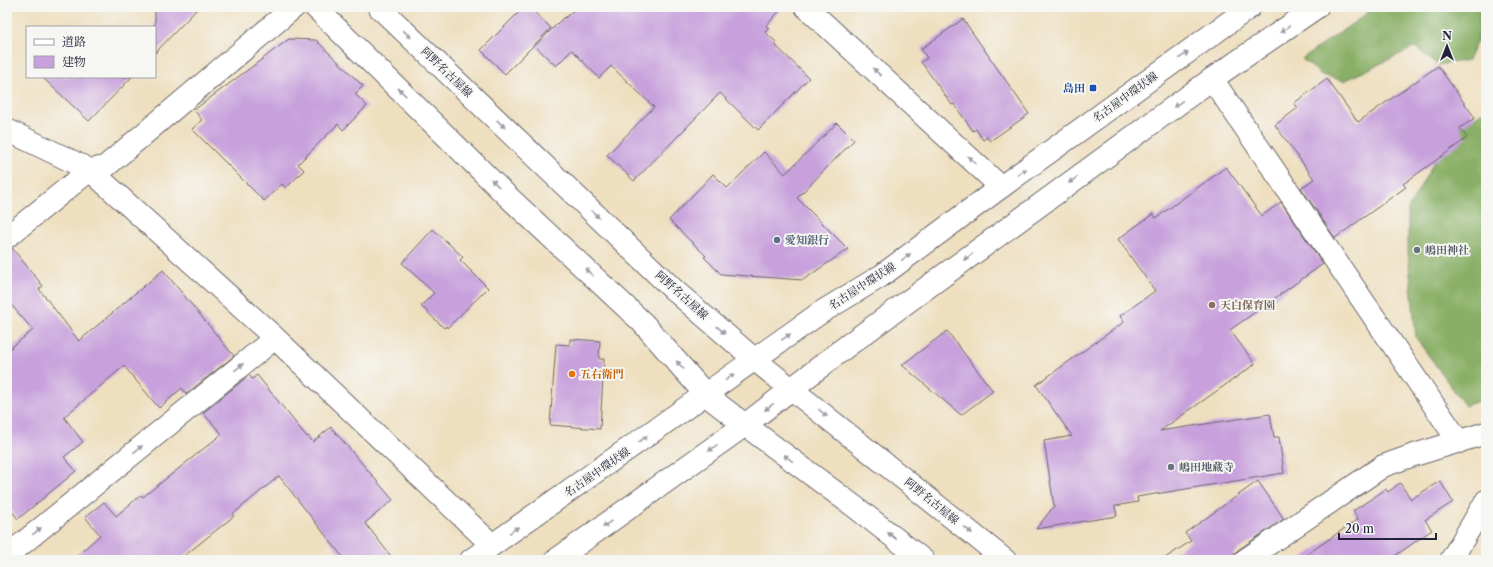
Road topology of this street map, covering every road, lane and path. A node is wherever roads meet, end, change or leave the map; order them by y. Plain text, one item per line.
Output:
1 (294, 7) edge
2 (315, 7) edge
3 (379, 7) edge
4 (806, 7) edge
5 (1250, 7) edge
6 (1317, 7) edge
7 (1212, 79) junction
8 (7, 130) edge
9 (90, 170) junction
10 (1001, 187) junction
11 (7, 237) edge
12 (275, 338) junction
13 (754, 359) junction
14 (793, 389) junction
15 (706, 395) junction
16 (745, 425) junction
17 (1486, 433) edge
18 (1458, 442) junction
19 (1486, 502) edge
20 (492, 545) junction
21 (7, 556) edge
22 (471, 560) edge
23 (556, 560) edge
24 (923, 560) edge
25 (1006, 560) edge
26 (1245, 560) edge
27 (1451, 560) edge

1 - 9 main road
15 -> 2 main road
3 -> 13 main road, 阿野名古屋線
10 -> 4 main road
10 -> 5 main road, 名古屋中環状線
6 -> 7 main road
7 -> 14 main road
7 - 18 main road
8 - 9 main road
9 - 11 main road
9 - 12 main road
13 -> 10 main road, 名古屋中環状線
12 - 20 main road
21 -> 12 main road
13 - 14 main road, 阿野名古屋線
15 -> 13 main road, 名古屋中環状線
14 -> 16 main road
14 -> 25 main road, 阿野名古屋線
15 - 16 main road
20 -> 15 main road, 名古屋中環状線
16 -> 23 main road
24 -> 16 main road
17 - 18 main road
18 - 26 main road
19 - 27 main road
20 - 22 main road, 名古屋中環状線

